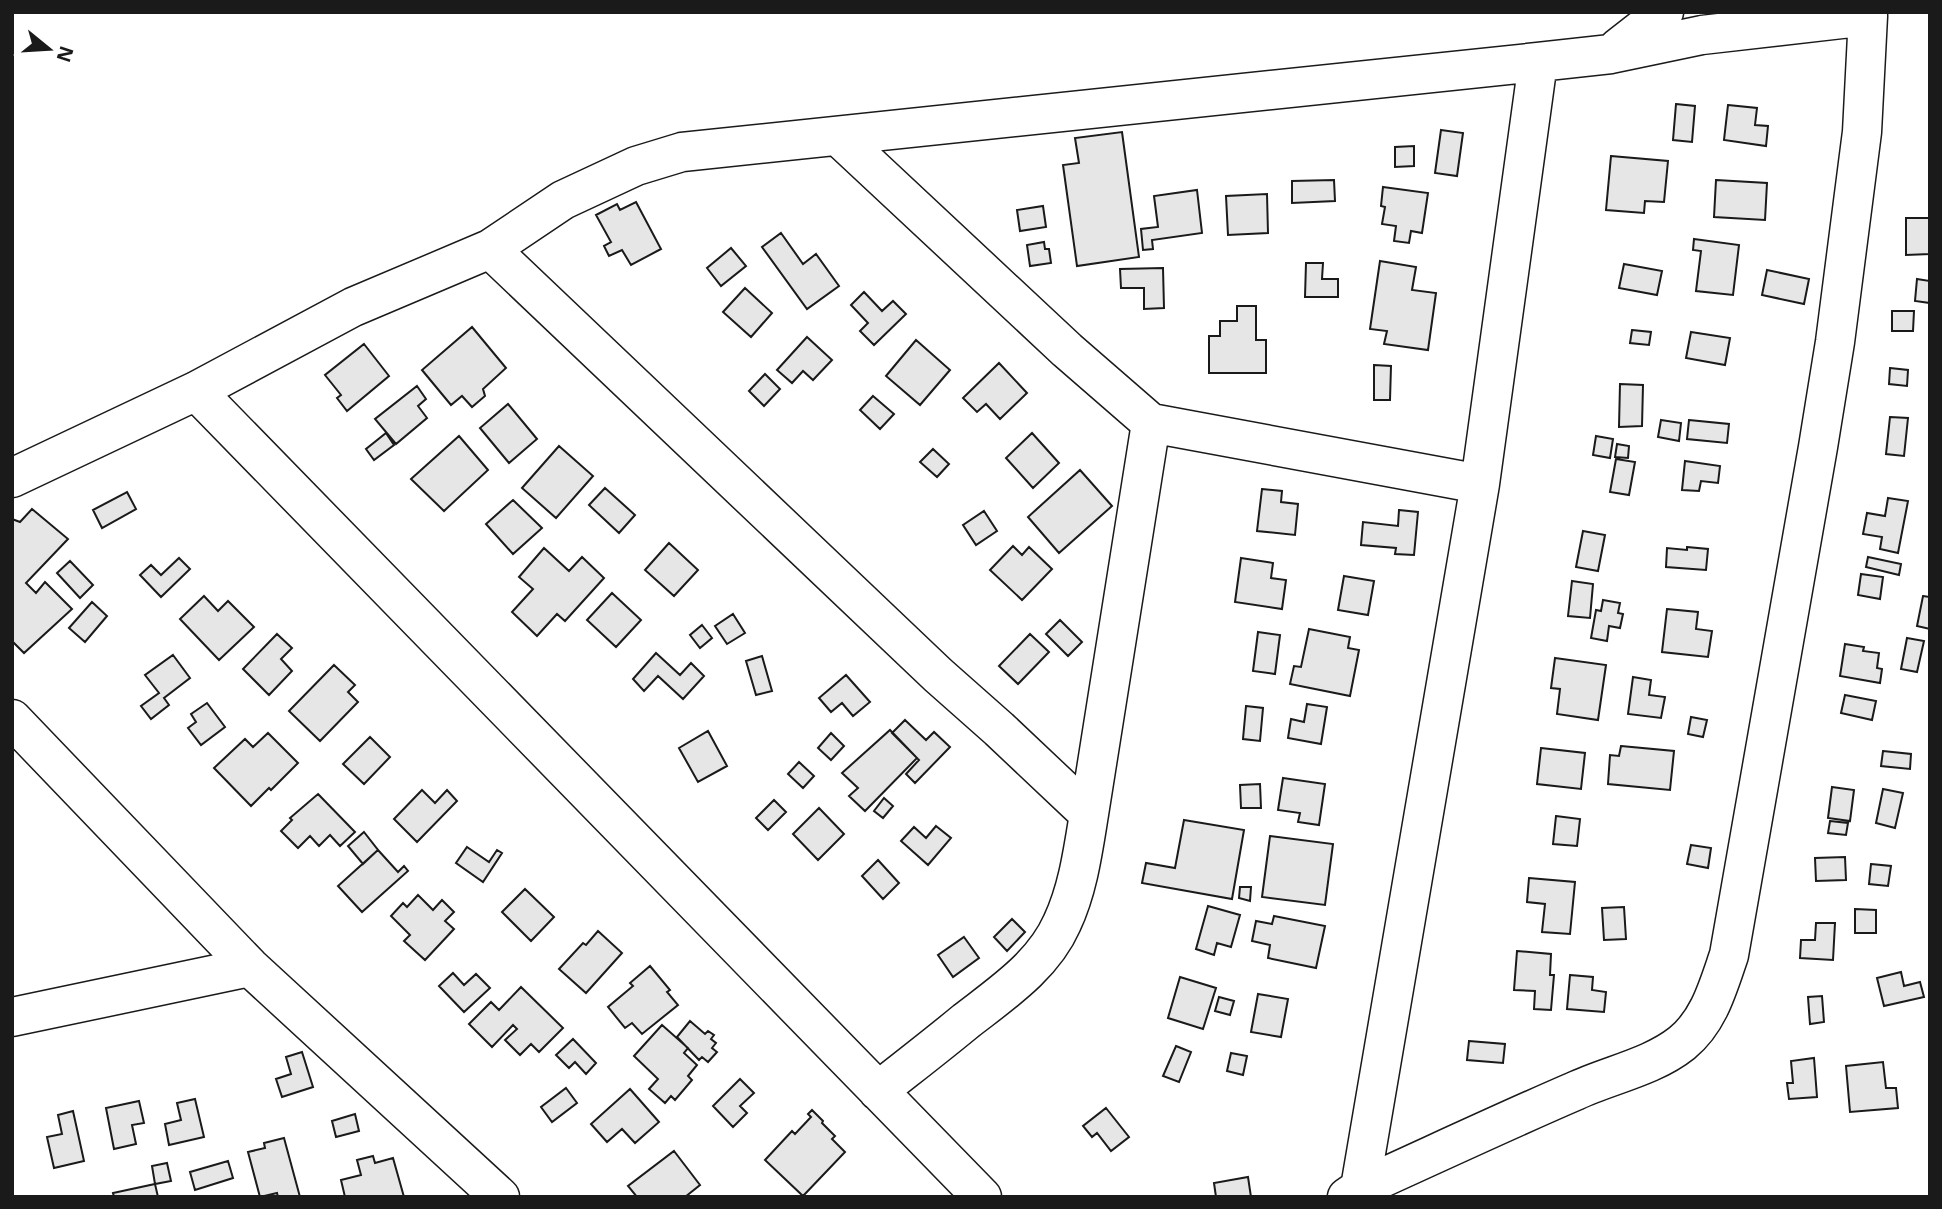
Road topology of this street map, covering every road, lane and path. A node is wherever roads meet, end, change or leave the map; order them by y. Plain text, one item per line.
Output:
1 (1664, 12) edge
2 (1879, 14) edge
3 (1611, 54) junction
4 (1538, 62) junction
5 (838, 136) junction
6 (490, 249) junction
7 (196, 391) junction
8 (1151, 423) junction
9 (12, 478) edge
10 (1480, 484) junction
11 (12, 719) edge
12 (1090, 814) junction
13 (250, 967) junction
14 (12, 1017) edge
15 (878, 1091) junction
16 (1353, 1192) edge
17 (500, 1197) edge
18 (982, 1197) edge

1 - 3 street
2 - 3 street
2 - 16 street
3 - 4 street
4 - 5 street
4 - 10 street
5 - 6 street
5 - 8 street
6 - 7 street
6 - 12 street
7 - 9 street
7 - 15 street
8 - 10 street
8 - 12 street
10 - 16 street
11 - 13 street
12 - 15 street
13 - 14 street
13 - 17 street
15 - 18 street

